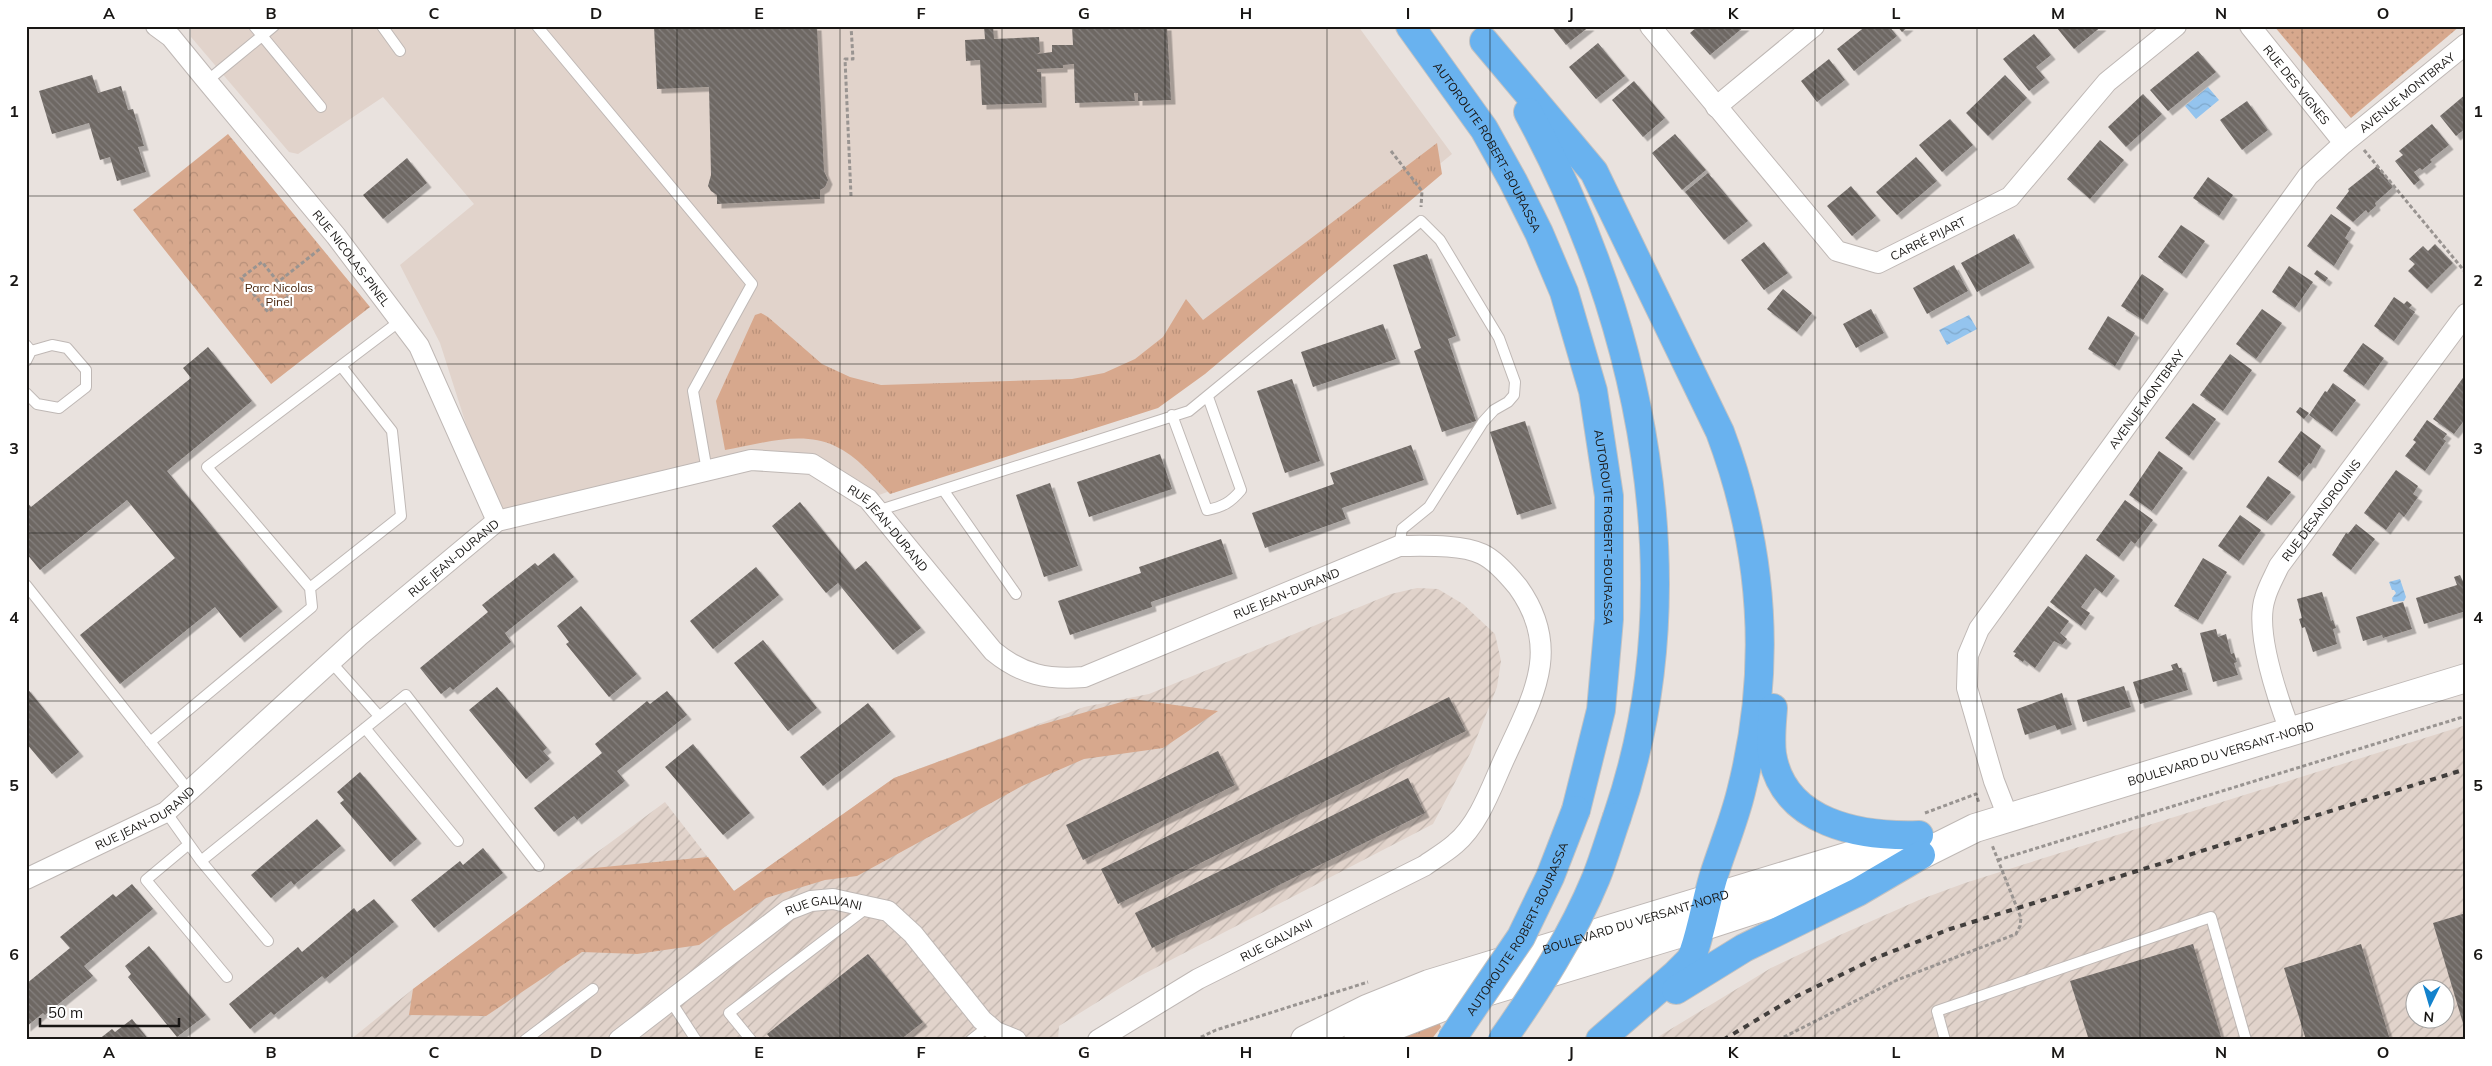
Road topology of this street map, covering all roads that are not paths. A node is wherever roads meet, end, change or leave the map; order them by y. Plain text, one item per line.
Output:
1 (254, 26) edge
2 (274, 26) edge
3 (382, 26) edge
4 (537, 26) edge
5 (1650, 26) edge
6 (1814, 26) edge
7 (2176, 26) edge
8 (2250, 26) edge
9 (166, 30) edge
10 (1412, 30) edge
11 (1478, 34) edge
12 (261, 36) junction
13 (2466, 44) edge
14 (400, 52) dead end
15 (207, 81) junction
16 (321, 107) dead end
17 (1716, 107) junction
18 (2348, 140) junction
19 (2466, 314) edge
20 (400, 321) junction
21 (29, 348) edge
22 (26, 361) edge
23 (341, 366) junction
24 (26, 393) edge
25 (1208, 398) junction
26 (1172, 415) junction
27 (707, 471) junction
28 (944, 491) junction
29 (877, 511) junction
30 (497, 521) junction
31 (1400, 546) junction
32 (1753, 550) junction
33 (26, 585) edge
34 (310, 588) junction
35 (1016, 594) dead end
36 (331, 662) junction
37 (2466, 678) edge
38 (379, 716) junction
39 (365, 728) junction
40 (2290, 731) junction
41 (150, 742) junction
42 (190, 792) junction
43 (166, 812) junction
44 (2008, 818) junction
45 (458, 841) dead end
46 (189, 844) junction
47 (1456, 844) joint
48 (1920, 845) junction
49 (201, 861) junction
50 (539, 866) dead end
51 (26, 879) edge
52 (1708, 898) junction
53 (868, 906) junction
54 (1701, 927) junction
55 (268, 941) dead end
56 (227, 977) dead end
57 (593, 989) dead end
58 (670, 1000) junction
59 (989, 1026) junction
60 (525, 1040) edge
61 (620, 1040) edge
62 (696, 1040) edge
63 (751, 1040) edge
64 (971, 1040) edge
65 (1016, 1040) edge
66 (1098, 1040) edge
67 (1305, 1040) edge
68 (1358, 1040) edge
69 (1451, 1040) edge
70 (1502, 1040) edge
71 (1600, 1040) edge
72 (1608, 1040) edge
73 (1945, 1040) edge
74 (2246, 1040) edge

1 - 12 lane
2 - 12 lane
3 - 14 lane
4 - 27 lane
5 - 17 street, CARRÉ PIJART
6 - 17 street
7 - 17 street, CARRÉ PIJART
8 - 18 street, RUE DES VIGNES
9 - 15 street, RUE NICOLAS-PINEL
10 - 69 highway, AUTOROUTE ROBERT-BOURASSA, bridge
11 - 32 highway
11 - 70 highway, bridge
12 - 15 lane
12 - 16 lane
13 - 18 street, AVENUE MONTBRAY
15 - 20 street, RUE NICOLAS-PINEL
18 - 44 street, AVENUE MONTBRAY
19 - 40 street, RUE DESANDROUINS
20 - 23 lane
20 - 30 street, RUE NICOLAS-PINEL
21 - 22 lane
21 - 24 lane
23 - 34 lane
23 - 34 lane
25 - 26 lane
25 - 26 lane
25 - 31 lane
26 - 28 lane
27 - 29 street, RUE JEAN-DURAND
27 - 30 street, RUE JEAN-DURAND
28 - 29 lane
28 - 35 lane
29 - 31 street, RUE JEAN-DURAND
30 - 36 street, RUE JEAN-DURAND
31 - 47 street, RUE JEAN-DURAND
32 - 48 highway
32 - 52 highway
33 - 41 lane
34 - 41 lane
36 - 38 lane
36 - 42 street, RUE JEAN-DURAND
37 - 40 street, BOULEVARD DU VERSANT-NORD
38 - 39 lane
38 - 50 lane
39 - 45 lane
39 - 49 lane
40 - 44 street, BOULEVARD DU VERSANT-NORD
41 - 42 lane
42 - 43 street, RUE JEAN-DURAND
43 - 46 lane
43 - 51 street, RUE JEAN-DURAND
44 - 48 street, BOULEVARD DU VERSANT-NORD
46 - 49 lane
46 - 56 lane
47 - 66 street, RUE GALVANI
48 - 52 street, BOULEVARD DU VERSANT-NORD
48 - 54 street, BOULEVARD DU VERSANT-NORD
48 - 72 highway
49 - 55 lane
52 - 54 highway
52 - 67 street, BOULEVARD DU VERSANT-NORD
53 - 58 street, RUE GALVANI
53 - 59 street, RUE GALVANI
53 - 63 lane
54 - 68 street, BOULEVARD DU VERSANT-NORD
54 - 71 highway
57 - 60 lane
58 - 61 street, RUE GALVANI
58 - 62 lane
59 - 64 lane
59 - 65 street, RUE GALVANI
73 - 74 lane

